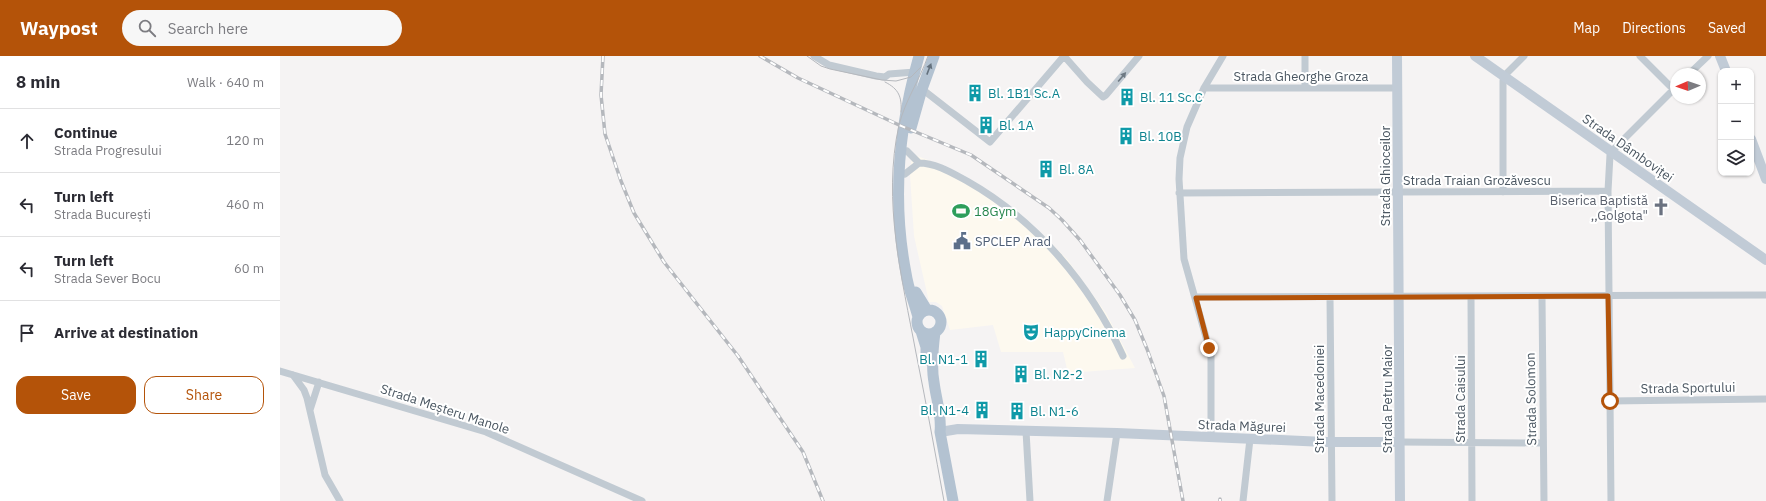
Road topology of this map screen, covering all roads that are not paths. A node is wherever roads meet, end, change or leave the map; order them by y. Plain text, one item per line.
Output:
1 (814, 56) edge
2 (919, 56) edge
3 (934, 56) edge
4 (1064, 56) edge
5 (1139, 56) edge
6 (1223, 56) edge
7 (1305, 56) edge
8 (1397, 56) edge
9 (1474, 56) edge
10 (1524, 56) edge
11 (1640, 56) edge
12 (1708, 56) edge
13 (1720, 56) edge
14 (1695, 68) edge
15 (1725, 68) edge
16 (915, 72) junction
17 (1504, 76) junction
18 (1670, 83) edge
19 (922, 88) junction
20 (1204, 88) junction
21 (1305, 88) junction
22 (1397, 88) junction
23 (1670, 93) edge
24 (1751, 140) edge
25 (907, 151) junction
26 (1611, 152) junction
27 (919, 163) junction
28 (905, 174) junction
29 (1766, 179) edge
30 (1608, 191) junction
31 (1398, 192) junction
32 (1503, 192) junction
33 (1179, 193) junction
34 (1766, 260) edge
35 (1766, 295) edge
36 (1608, 296) junction
37 (1330, 297) junction
38 (1398, 297) junction
39 (1471, 297) junction
40 (1542, 297) junction
41 (1196, 298) junction
42 (927, 310) junction
43 (918, 317) junction
44 (921, 331) junction
45 (935, 332) junction
46 (1124, 356) dead end
47 (280, 371) edge
48 (293, 375) junction
49 (319, 382) junction
50 (1766, 399) edge
51 (1610, 401) junction
52 (310, 411) junction
53 (1026, 431) junction
54 (940, 432) junction
55 (1117, 433) junction
56 (1211, 437) junction
57 (1250, 439) junction
58 (1331, 442) junction
59 (1400, 442) junction
60 (1472, 443) junction
61 (1543, 443) junction
62 (340, 501) edge
63 (642, 501) edge
64 (953, 501) edge
65 (1030, 501) edge
66 (1107, 501) edge
67 (1242, 501) edge
68 (1332, 501) edge
69 (1400, 501) edge
70 (1472, 501) edge
71 (1544, 501) edge
72 (1611, 501) edge

1 - 16 street
2 - 16 main road
19 -> 3 main road
4 -> 5 street
4 - 19 street
6 - 20 street
7 - 21 street
8 - 22 street, Strada Ghioceilor
9 - 17 street, Strada Dâmboviței
10 - 17 street
11 - 18 street
12 - 14 street
13 - 15 street
16 - 43 main road
17 - 26 street, Strada Dâmboviței
17 - 32 street
19 - 25 main road
20 - 21 street, Strada Gheorghe Groza
20 - 33 street
21 - 22 street, Strada Gheorghe Groza
22 - 31 street, Strada Ghioceilor
23 - 26 street
24 - 29 street
25 - 27 street
25 - 28 main road
26 - 30 street
26 - 34 street, Strada Dâmboviței
27 - 28 street
27 - 46 street
28 - 42 main road
30 - 32 street, Strada Traian Grozăvescu
30 - 36 street
31 - 32 street, Strada Traian Grozăvescu
31 - 33 street, Strada Traian Grozăvescu
31 - 38 street, Strada Ghioceilor
33 - 41 street
35 - 36 street
36 - 40 street
36 - 51 street
37 - 38 street
37 - 41 street
37 - 58 street, Strada Macedoniei
38 - 39 street
38 - 59 street, Strada Petru Maior
39 - 40 street
39 - 60 street, Strada Caisului
40 - 61 street, Strada Solomon
41 - 56 street
42 - 43 main road
42 - 45 main road
43 - 44 main road
44 - 45 main road
44 - 54 main road
45 - 54 main road
47 - 48 street, Strada Meșteru Manole
48 - 49 street, Strada Meșteru Manole
48 - 52 street
49 - 52 street
49 - 63 street, Strada Meșteru Manole
50 - 51 street, Strada Sportului
51 - 72 street
52 - 62 street
53 - 54 street, Strada Măgurei
53 - 55 street, Strada Măgurei
53 - 65 street
54 - 64 main road
55 - 56 street, Strada Măgurei
55 - 66 street
56 - 57 street, Strada Măgurei
57 - 58 street, Strada Măgurei
57 - 67 street
58 - 59 street, Strada Măgurei
58 - 68 street, Strada Macedoniei
59 - 60 street, Strada Măgurei
59 - 69 street, Strada Petru Maior
60 - 61 street, Strada Măgurei
60 - 70 street, Strada Caisului
61 - 71 street, Strada Solomon

